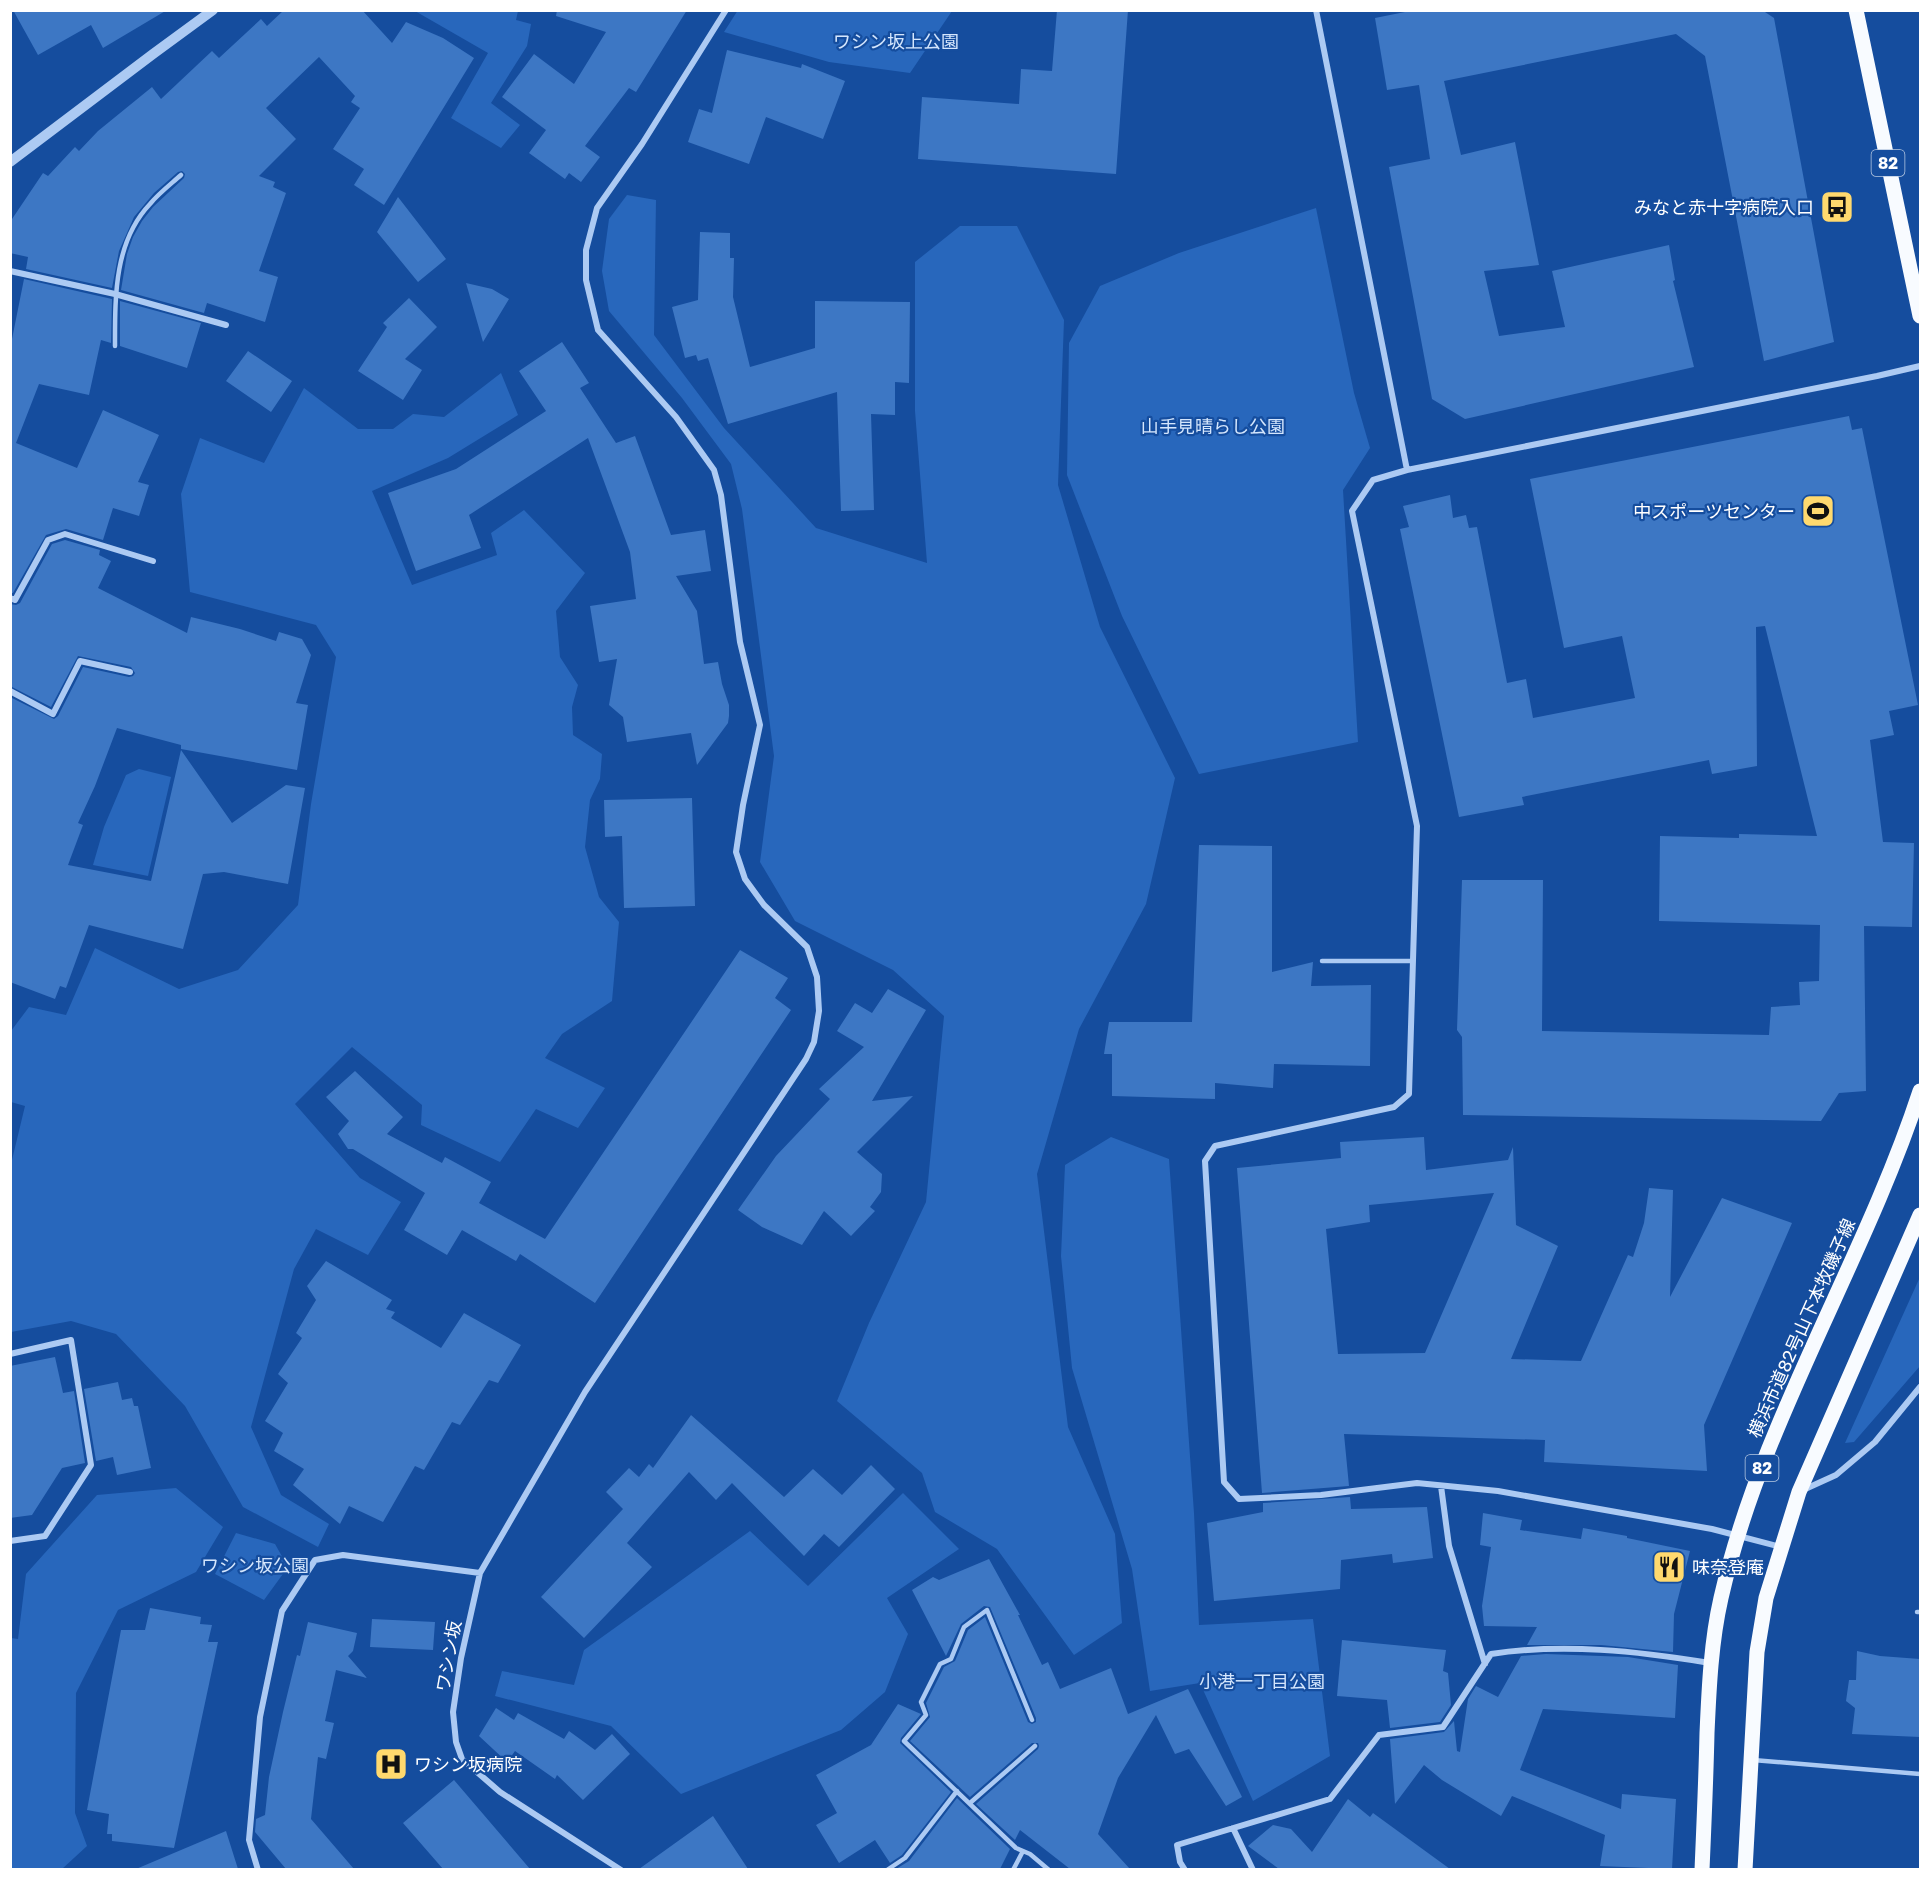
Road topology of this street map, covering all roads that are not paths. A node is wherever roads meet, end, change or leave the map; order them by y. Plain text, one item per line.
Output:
1 (213, 10) edge
2 (726, 10) edge
3 (1316, 10) edge
4 (1856, 10) edge
5 (10, 162) edge
6 (181, 175) dead end
7 (10, 271) edge
8 (116, 294) junction
9 (1920, 316) edge
10 (226, 325) dead end
11 (115, 346) dead end
12 (1920, 366) edge
13 (1407, 470) junction
14 (153, 561) dead end
15 (10, 598) edge
16 (130, 672) dead end
17 (10, 691) edge
18 (1322, 961) dead end
19 (1413, 961) junction
20 (1920, 1091) edge
21 (1920, 1215) edge
22 (10, 1354) edge
23 (1920, 1388) edge
24 (1441, 1486) junction
25 (1799, 1492) junction
26 (1737, 1535) junction
27 (10, 1540) edge
28 (1782, 1547) junction
29 (480, 1573) junction
30 (1710, 1663) junction
31 (1485, 1664) junction
32 (1032, 1720) dead end
33 (1035, 1746) dead end
34 (1750, 1760) junction
35 (1920, 1774) edge
36 (957, 1791) junction
37 (970, 1803) junction
38 (1233, 1828) junction
39 (1023, 1851) junction
40 (258, 1869) edge
41 (621, 1869) edge
42 (887, 1869) edge
43 (1013, 1869) edge
44 (1049, 1869) edge
45 (1185, 1869) edge
46 (1253, 1869) edge
47 (1702, 1869) edge
48 (1745, 1869) edge

1 - 5 street
2 - 29 street, ワシン坂
3 - 13 street
4 - 9 main road, 82
6 - 8 lane
7 - 8 street
8 - 10 street
8 - 11 lane
12 - 13 street
13 - 19 street
14 - 15 street
16 - 17 street
18 - 19 lane
19 - 24 street
20 - 26 main road, 横浜市道82号山下本牧磯子線 / 82
21 - 25 main road, 82
22 - 27 street
23 - 25 street
24 - 26 street
24 - 31 street
25 - 28 main road, 82
26 - 28 street
26 - 30 main road, 横浜市道82号山下本牧磯子線 / 82
28 - 34 main road, 82
29 - 40 street
29 - 41 street, ワシン坂
30 - 31 street
30 - 47 main road, 横浜市道82号山下本牧磯子線 / 82
31 - 38 street
32 - 36 lane
33 - 37 lane
34 - 35 lane
34 - 48 main road, 82
36 - 37 lane
36 - 42 lane
37 - 39 lane
38 - 45 street
38 - 46 street
39 - 43 lane
39 - 44 lane

